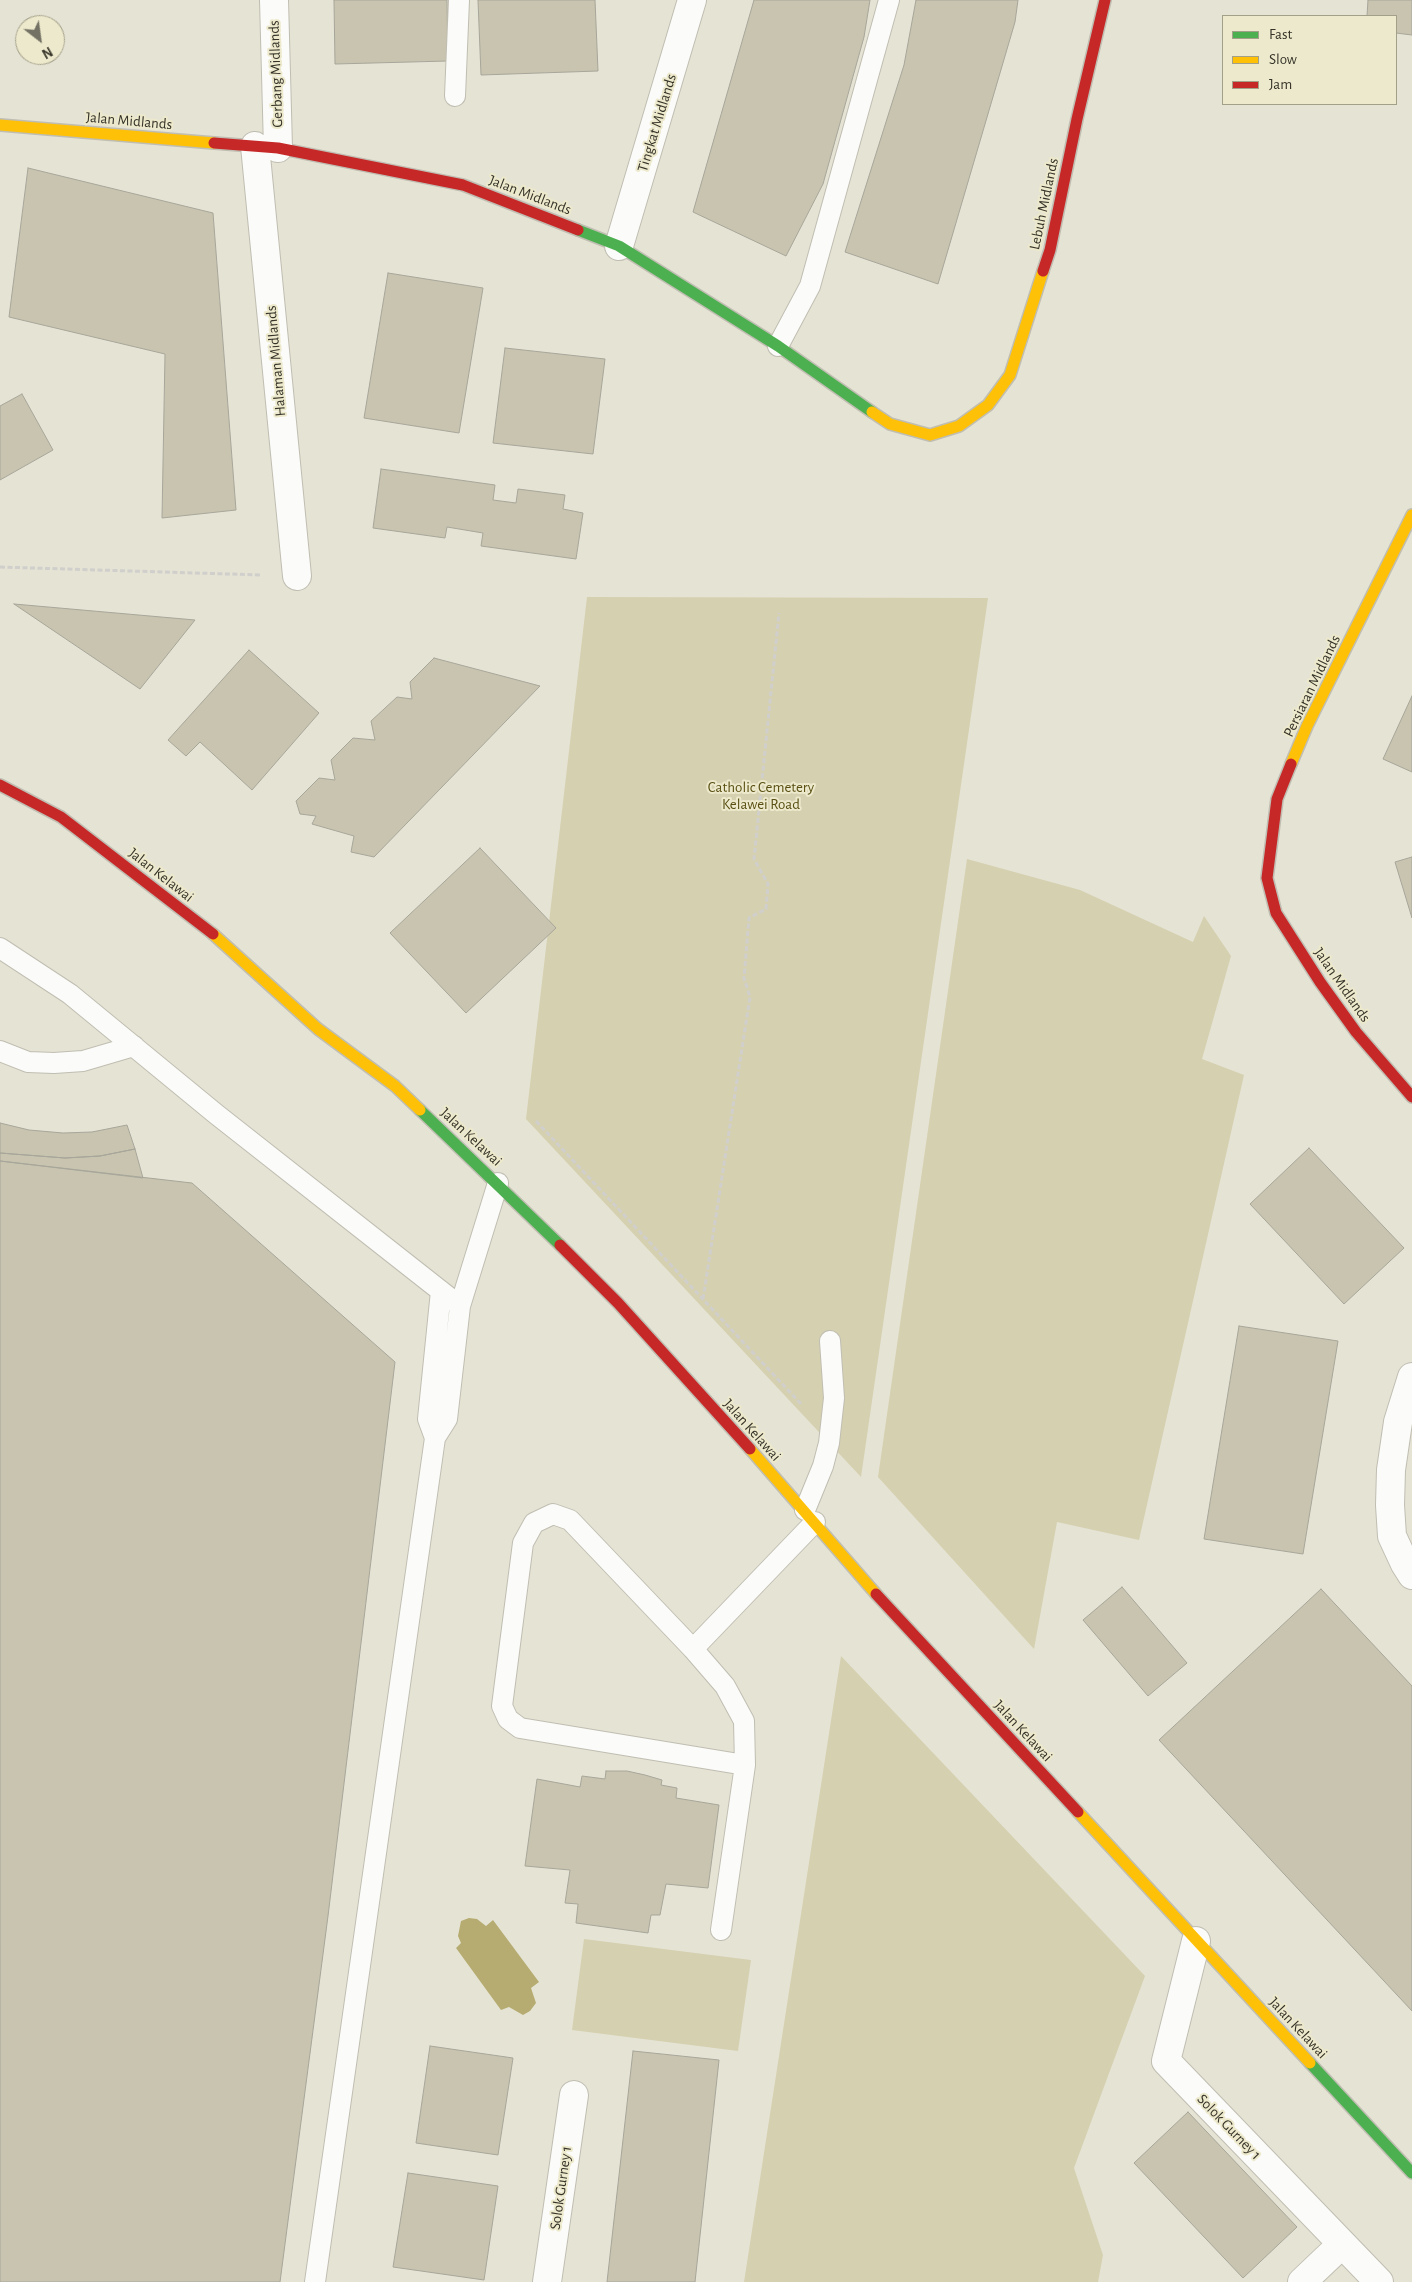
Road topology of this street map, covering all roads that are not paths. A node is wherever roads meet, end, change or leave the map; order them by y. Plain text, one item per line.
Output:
1 (274, 0) edge
2 (459, 0) edge
3 (692, 0) edge
4 (889, 0) edge
5 (1104, 0) edge
6 (456, 96) dead end
7 (0, 125) edge
8 (267, 147) junction
9 (619, 246) junction
10 (778, 346) junction
11 (988, 405) joint
12 (1412, 515) edge
13 (297, 576) road end
14 (0, 785) edge
15 (1267, 878) joint
16 (0, 948) edge
17 (134, 1046) junction
18 (0, 1052) edge
19 (1412, 1097) edge
20 (498, 1183) junction
21 (441, 1291) junction
22 (460, 1306) junction
23 (830, 1341) dead end
24 (1412, 1376) edge
25 (435, 1438) junction
26 (810, 1516) junction
27 (1412, 1575) edge
28 (693, 1649) junction
29 (745, 1765) junction
30 (721, 1930) dead end
31 (1196, 1941) junction
32 (574, 2095) dead end
33 (1412, 2173) edge
34 (1342, 2244) junction
35 (315, 2282) edge
36 (547, 2282) edge
37 (1302, 2282) edge
38 (1378, 2282) edge

1 - 8 street, Gerbang Midlands
2 - 6 lane
3 - 9 street, Tingkat Midlands
4 - 10 lane
5 - 11 street, Lebuh Midlands
7 - 8 street, Jalan Midlands
8 - 9 street, Jalan Midlands
8 - 13 street, Halaman Midlands
9 - 10 street, Jalan Midlands
10 - 11 street, Jalan Midlands
12 - 15 street, Persiaran Midlands
14 - 20 street, Jalan Kelawai
15 - 19 street, Jalan Midlands
16 - 17 lane
17 - 18 lane
17 - 21 lane
20 - 22 lane
20 - 26 street, Jalan Kelawai
21 - 22 lane
21 - 25 lane
22 - 25 lane
23 - 26 lane
24 - 27 street
25 - 35 lane
26 - 28 lane
26 - 31 street, Jalan Kelawai
28 - 29 lane
28 - 29 lane
29 - 30 lane
31 - 33 street, Jalan Kelawai
31 - 34 street, Solok Gurney 1
32 - 36 street, Solok Gurney 1
34 - 37 street
34 - 38 street, Solok Gurney 1

